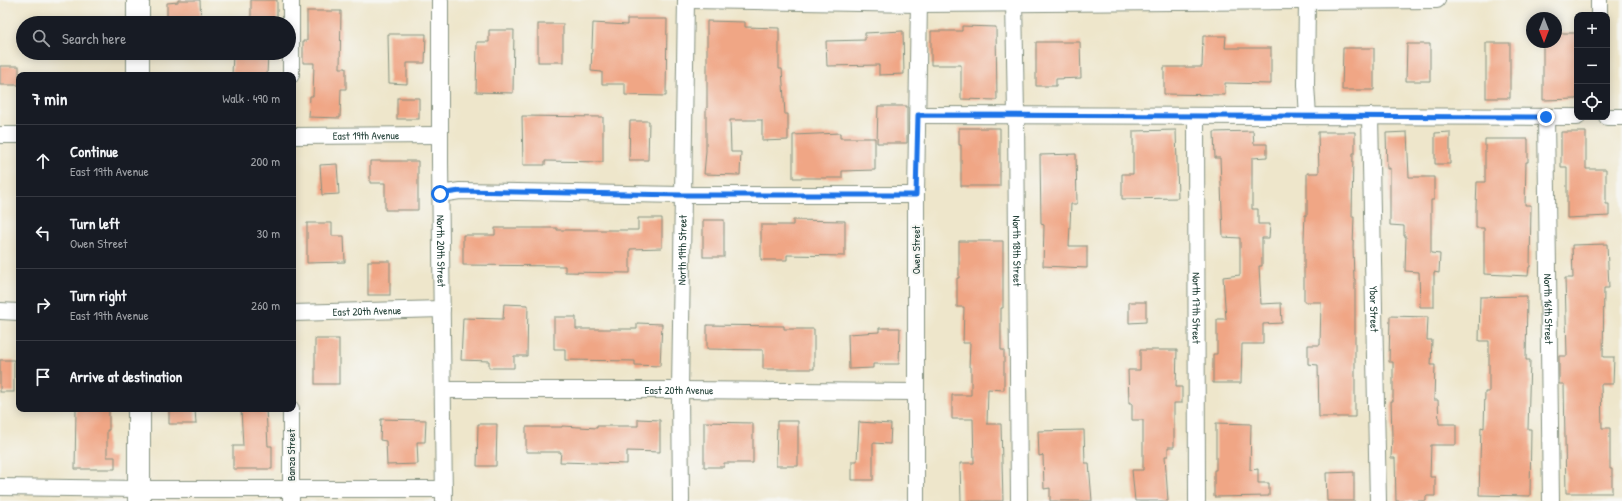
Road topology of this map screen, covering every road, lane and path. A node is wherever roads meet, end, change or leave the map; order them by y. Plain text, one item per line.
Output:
1 (138, 0) edge
2 (291, 0) edge
3 (440, 0) edge
4 (686, 0) edge
5 (690, 0) edge
6 (1307, 0) edge
7 (1437, 0) edge
8 (1599, 0) edge
9 (1014, 1) edge
10 (919, 2) edge
11 (1599, 12) edge
12 (138, 16) edge
13 (291, 16) edge
14 (138, 60) edge
15 (291, 60) edge
16 (138, 72) edge
17 (291, 72) edge
18 (918, 115) junction
19 (1016, 115) junction
20 (1196, 116) junction
21 (1308, 116) junction
22 (1370, 116) junction
23 (1546, 117) junction
24 (1574, 117) edge
25 (1610, 117) edge
26 (1622, 117) edge
27 (0, 135) edge
28 (16, 135) edge
29 (440, 135) junction
30 (296, 136) edge
31 (440, 194) junction
32 (682, 195) junction
33 (916, 195) junction
34 (442, 309) junction
35 (0, 311) edge
36 (16, 312) edge
37 (296, 313) edge
38 (443, 390) junction
39 (680, 390) junction
40 (916, 392) junction
41 (139, 412) edge
42 (291, 412) edge
43 (0, 487) edge
44 (139, 495) edge
45 (291, 495) edge
46 (444, 495) edge
47 (681, 501) edge
48 (916, 501) edge
49 (1019, 501) edge
50 (1197, 501) edge
51 (1378, 501) edge
52 (1551, 501) edge

1 - 12 main road
2 - 13 street
3 - 29 street, North 20th Street
4 - 32 street, North 19th Street
5 - 10 street
6 - 7 street
6 - 9 street
6 - 21 street
8 - 11 street
9 - 10 street
9 - 19 street, North 18th Street
10 - 18 street, Owen Street
14 - 16 main road
15 - 17 street
18 - 19 street
18 - 33 street, Owen Street
19 - 20 street
19 - 49 street, North 18th Street
20 - 21 street
20 - 50 street, North 17th Street
21 - 22 street
22 - 23 street
22 - 51 street, Ybor Street
23 - 24 street
23 - 52 street, North 16th Street
25 - 26 street
27 - 28 street
29 - 30 street, East 19th Avenue
29 - 31 street, North 20th Street
31 - 32 street
31 - 34 street, North 20th Street
32 - 33 street
32 - 39 street, North 19th Street
33 - 40 street, Owen Street
34 - 37 street, East 20th Avenue
34 - 38 street, North 20th Street
35 - 36 street
38 - 39 street, East 20th Avenue
38 - 46 street, North 20th Street
39 - 40 street, East 20th Avenue
39 - 47 street, North 19th Street
40 - 48 street, Owen Street
41 - 44 main road
42 - 45 street, Banza Street
43 - 44 street
44 - 45 street
45 - 46 street

